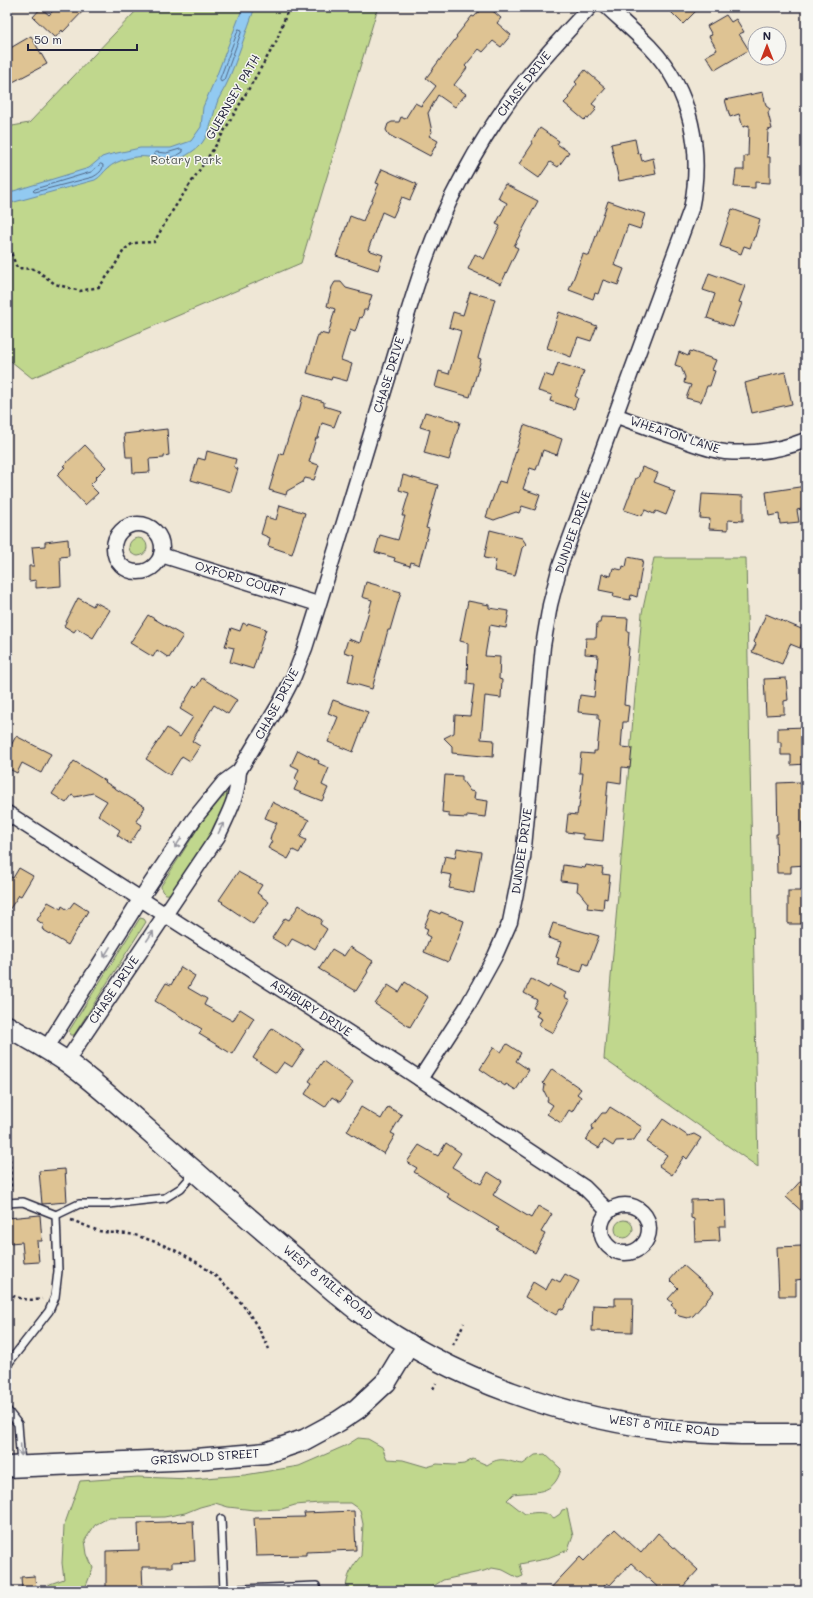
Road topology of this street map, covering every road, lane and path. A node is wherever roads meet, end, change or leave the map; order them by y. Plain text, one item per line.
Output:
1 (289, 7) edge
2 (590, 7) edge
3 (607, 7) edge
4 (7, 230) edge
5 (615, 415) junction
6 (806, 440) edge
7 (161, 554) dead end
8 (318, 604) junction
9 (239, 771) junction
10 (7, 813) edge
11 (141, 898) junction
12 (165, 914) junction
13 (7, 1026) edge
14 (46, 1049) junction
15 (66, 1062) junction
16 (420, 1079) junction
17 (7, 1148) edge
18 (195, 1172) junction
19 (11, 1190) dead end
20 (7, 1202) edge
21 (608, 1211) dead end
22 (56, 1215) junction
23 (7, 1293) edge
24 (48, 1297) dead end
25 (464, 1323) dead end
26 (409, 1344) junction
27 (453, 1345) dead end
28 (269, 1350) dead end
29 (7, 1365) edge
30 (436, 1383) dead end
31 (433, 1389) dead end
32 (7, 1410) edge
33 (806, 1434) edge
34 (14, 1467) edge
35 (221, 1519) dead end
36 (224, 1590) junction
37 (196, 1591) edge
38 (317, 1591) edge

1 - 4 path, GUERNSEY PATH
2 - 8 street, CHASE DRIVE
3 - 5 street, DUNDEE DRIVE
5 - 6 street, WHEATON LANE
5 - 16 street, DUNDEE DRIVE
7 - 8 street, OXFORD COURT
8 - 9 street, CHASE DRIVE
9 -> 11 street, CHASE DRIVE
12 -> 9 street, CHASE DRIVE
10 - 11 street, ASHBURY DRIVE
11 - 12 street, ASHBURY DRIVE
11 -> 14 street, CHASE DRIVE
15 -> 12 street, CHASE DRIVE
12 - 16 street, ASHBURY DRIVE
13 - 14 main road, WEST 8 MILE ROAD
14 - 15 main road, WEST 8 MILE ROAD
15 - 18 main road, WEST 8 MILE ROAD
16 - 21 street, ASHBURY DRIVE
17 - 19 path
18 - 22 lane
18 - 26 main road, WEST 8 MILE ROAD
20 - 22 lane
22 - 28 path
22 - 29 lane
23 - 24 path
25 - 27 path
26 - 33 main road, WEST 8 MILE ROAD
26 - 34 main road, GRISWOLD STREET
30 - 31 path
32 -> 34 lane
35 - 36 lane
36 - 37 lane
36 - 38 lane

